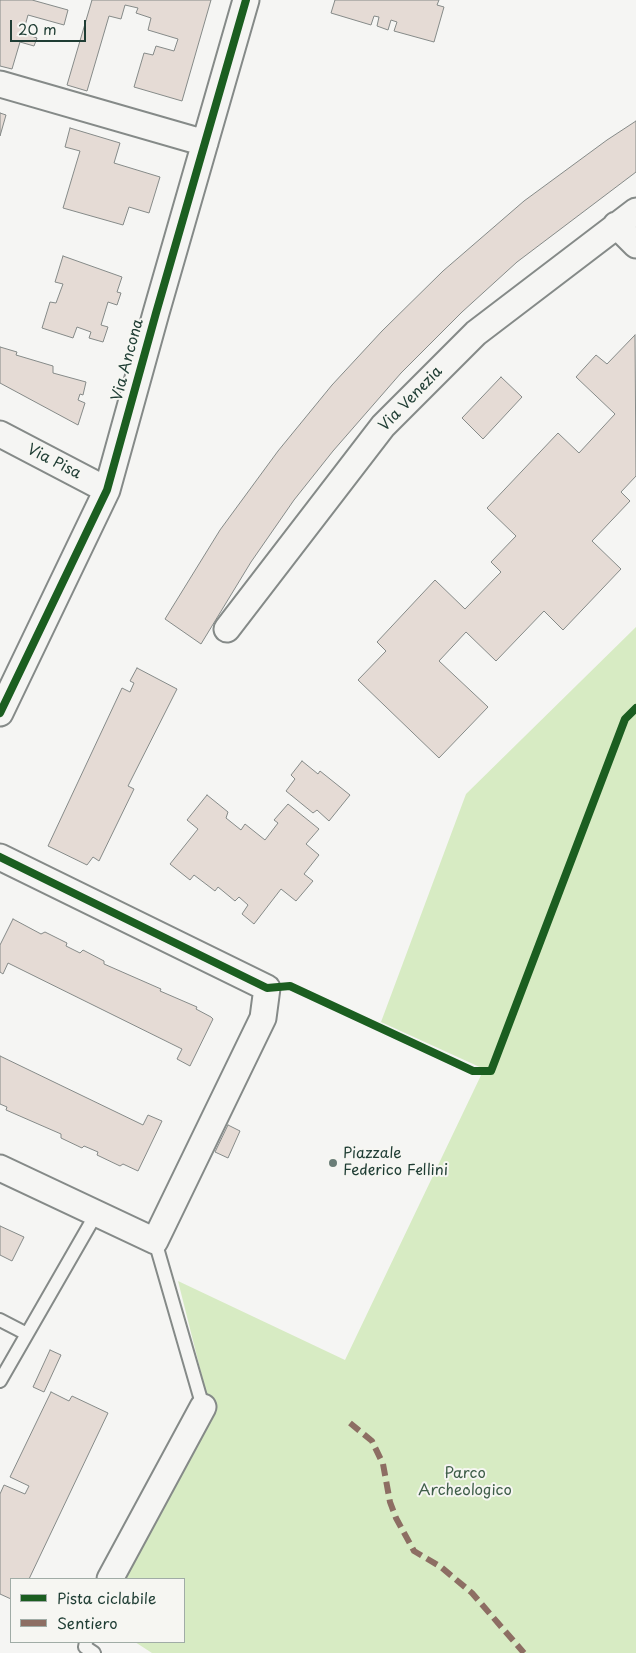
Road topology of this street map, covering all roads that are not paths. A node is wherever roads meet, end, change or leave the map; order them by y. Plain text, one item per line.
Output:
1 (246, 0) edge
2 (0, 84) edge
3 (205, 143) junction
4 (626, 218) edge
5 (636, 245) edge
6 (0, 434) edge
7 (107, 490) junction
8 (227, 629) dead end
9 (0, 713) edge
10 (0, 857) edge
11 (0, 1168) edge
12 (96, 1214) junction
13 (155, 1241) junction
14 (0, 1320) edge
15 (27, 1334) junction
16 (0, 1381) edge
17 (203, 1408) joint
18 (111, 1578) edge

1 - 3 street, Via Ancona
2 - 3 street
3 - 7 street, Via Ancona
4 - 5 street
4 - 8 street, Via Venezia
6 - 7 street, Via Pisa
7 - 9 street, Via Ancona
10 - 13 street
11 - 12 street
12 - 13 street
12 - 15 lane
13 - 17 lane
14 - 15 lane
15 - 16 lane
17 - 18 street

